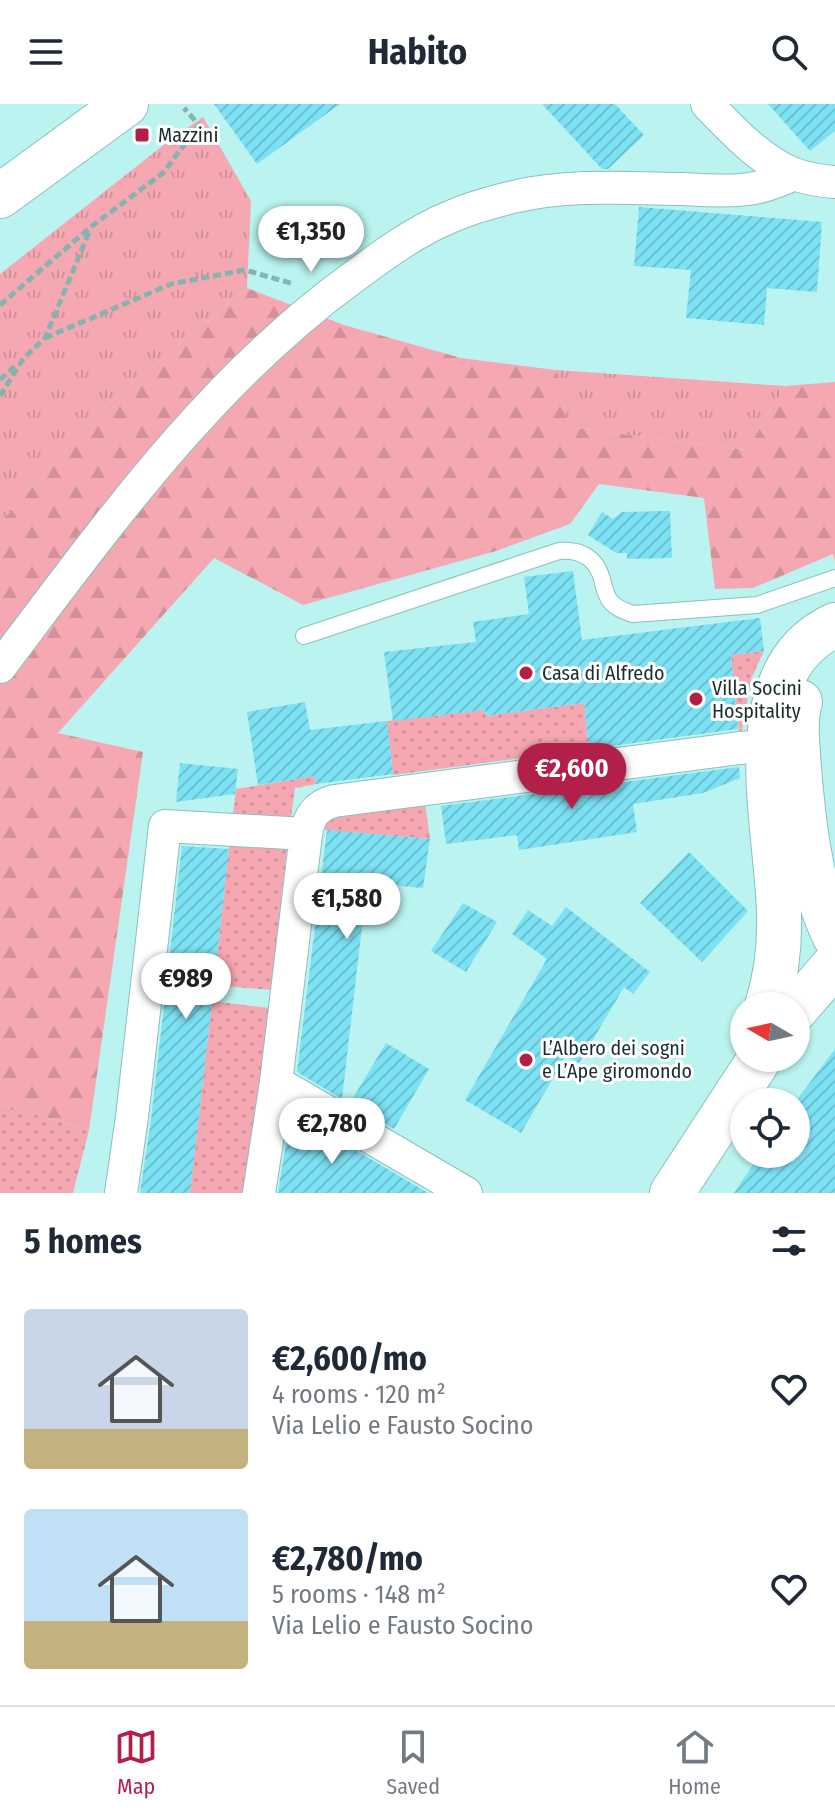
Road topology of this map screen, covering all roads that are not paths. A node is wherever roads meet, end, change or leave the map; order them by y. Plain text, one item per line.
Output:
1 (126, 104) edge
2 (707, 104) edge
3 (794, 174) junction
4 (835, 182) edge
5 (0, 196) edge
6 (835, 578) edge
7 (835, 625) edge
8 (304, 636) dead end
9 (835, 646) edge
10 (0, 667) edge
11 (782, 744) junction
12 (306, 834) junction
13 (835, 937) edge
14 (835, 964) edge
15 (770, 992) edge
16 (810, 993) edge
17 (276, 1082) junction
18 (730, 1104) edge
19 (121, 1193) edge
20 (259, 1193) edge
21 (466, 1193) edge
22 (672, 1193) edge

1 - 5 main road
2 - 3 street
3 - 4 street
3 - 10 street
6 - 8 lane
7 - 11 main road
9 - 11 main road
11 - 12 street
11 - 13 main road
11 - 15 main road
12 - 17 street
12 - 19 street
14 - 16 main road
17 - 20 street
17 - 21 street
18 - 22 main road

